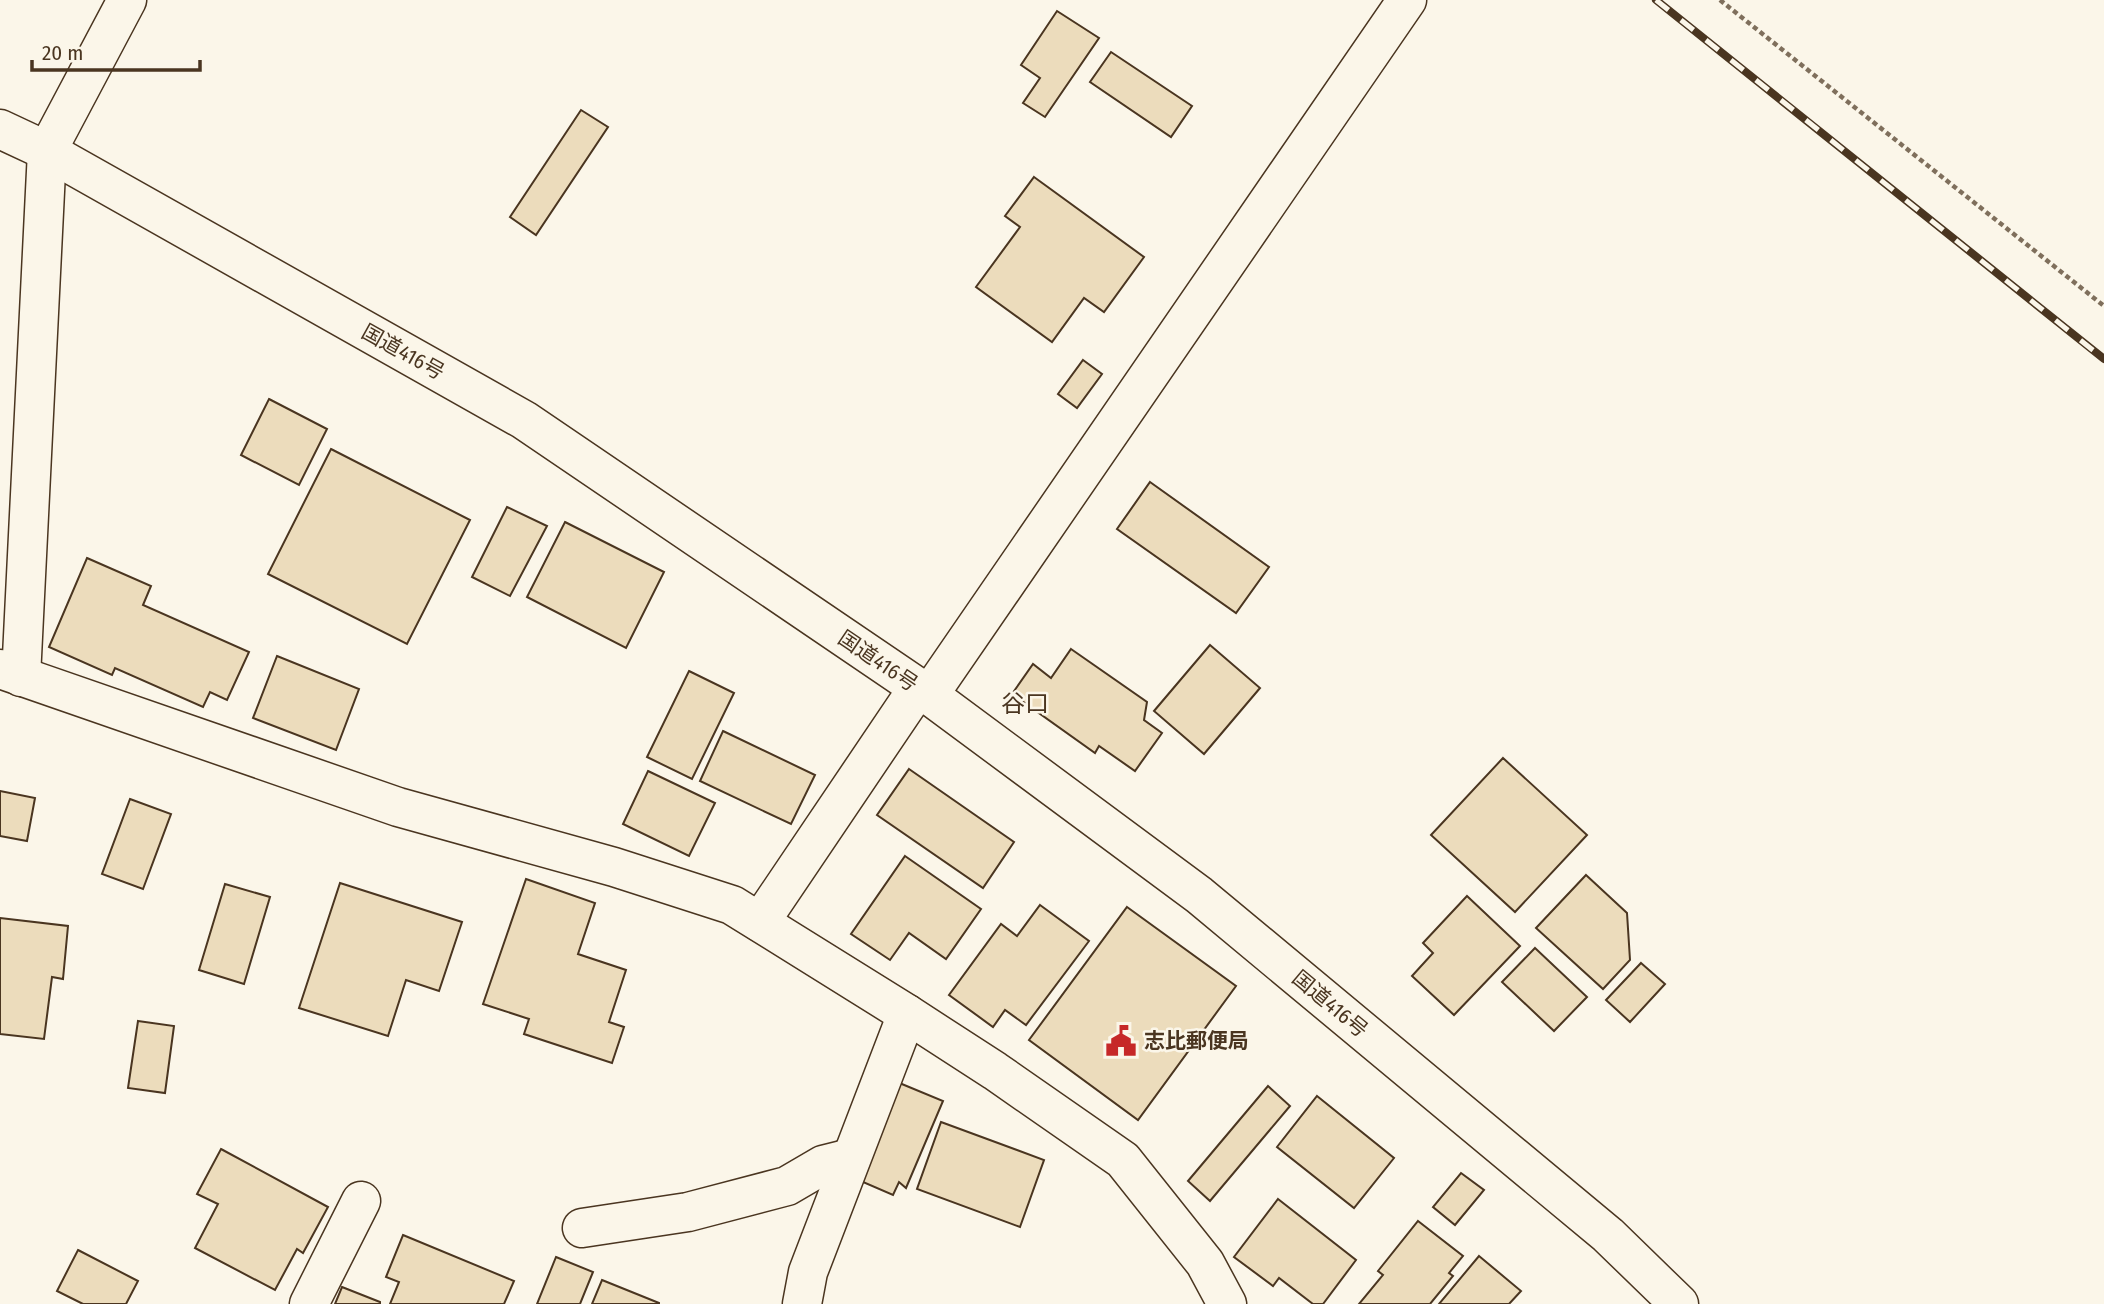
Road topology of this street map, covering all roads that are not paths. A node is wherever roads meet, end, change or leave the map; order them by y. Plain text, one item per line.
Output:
1 (128, 0) edge
2 (1407, 0) edge
3 (0, 128) edge
4 (47, 151) junction
5 (10, 673) edge
6 (923, 691) junction
7 (760, 922) junction
8 (907, 1014) junction
9 (851, 1158) junction
10 (360, 1200) dead end
11 (582, 1228) dead end
12 (309, 1304) edge
13 (802, 1304) edge
14 (1227, 1304) edge
15 (1679, 1304) edge

1 - 4 main road
2 - 6 main road
3 - 4 main road, 国道416号
4 - 5 main road
4 - 6 main road, 国道416号
5 - 7 main road
6 - 7 main road
6 - 15 main road, 国道416号
7 - 8 main road
8 - 9 main road
8 - 14 main road
9 - 11 main road
9 - 13 main road
10 - 12 main road

